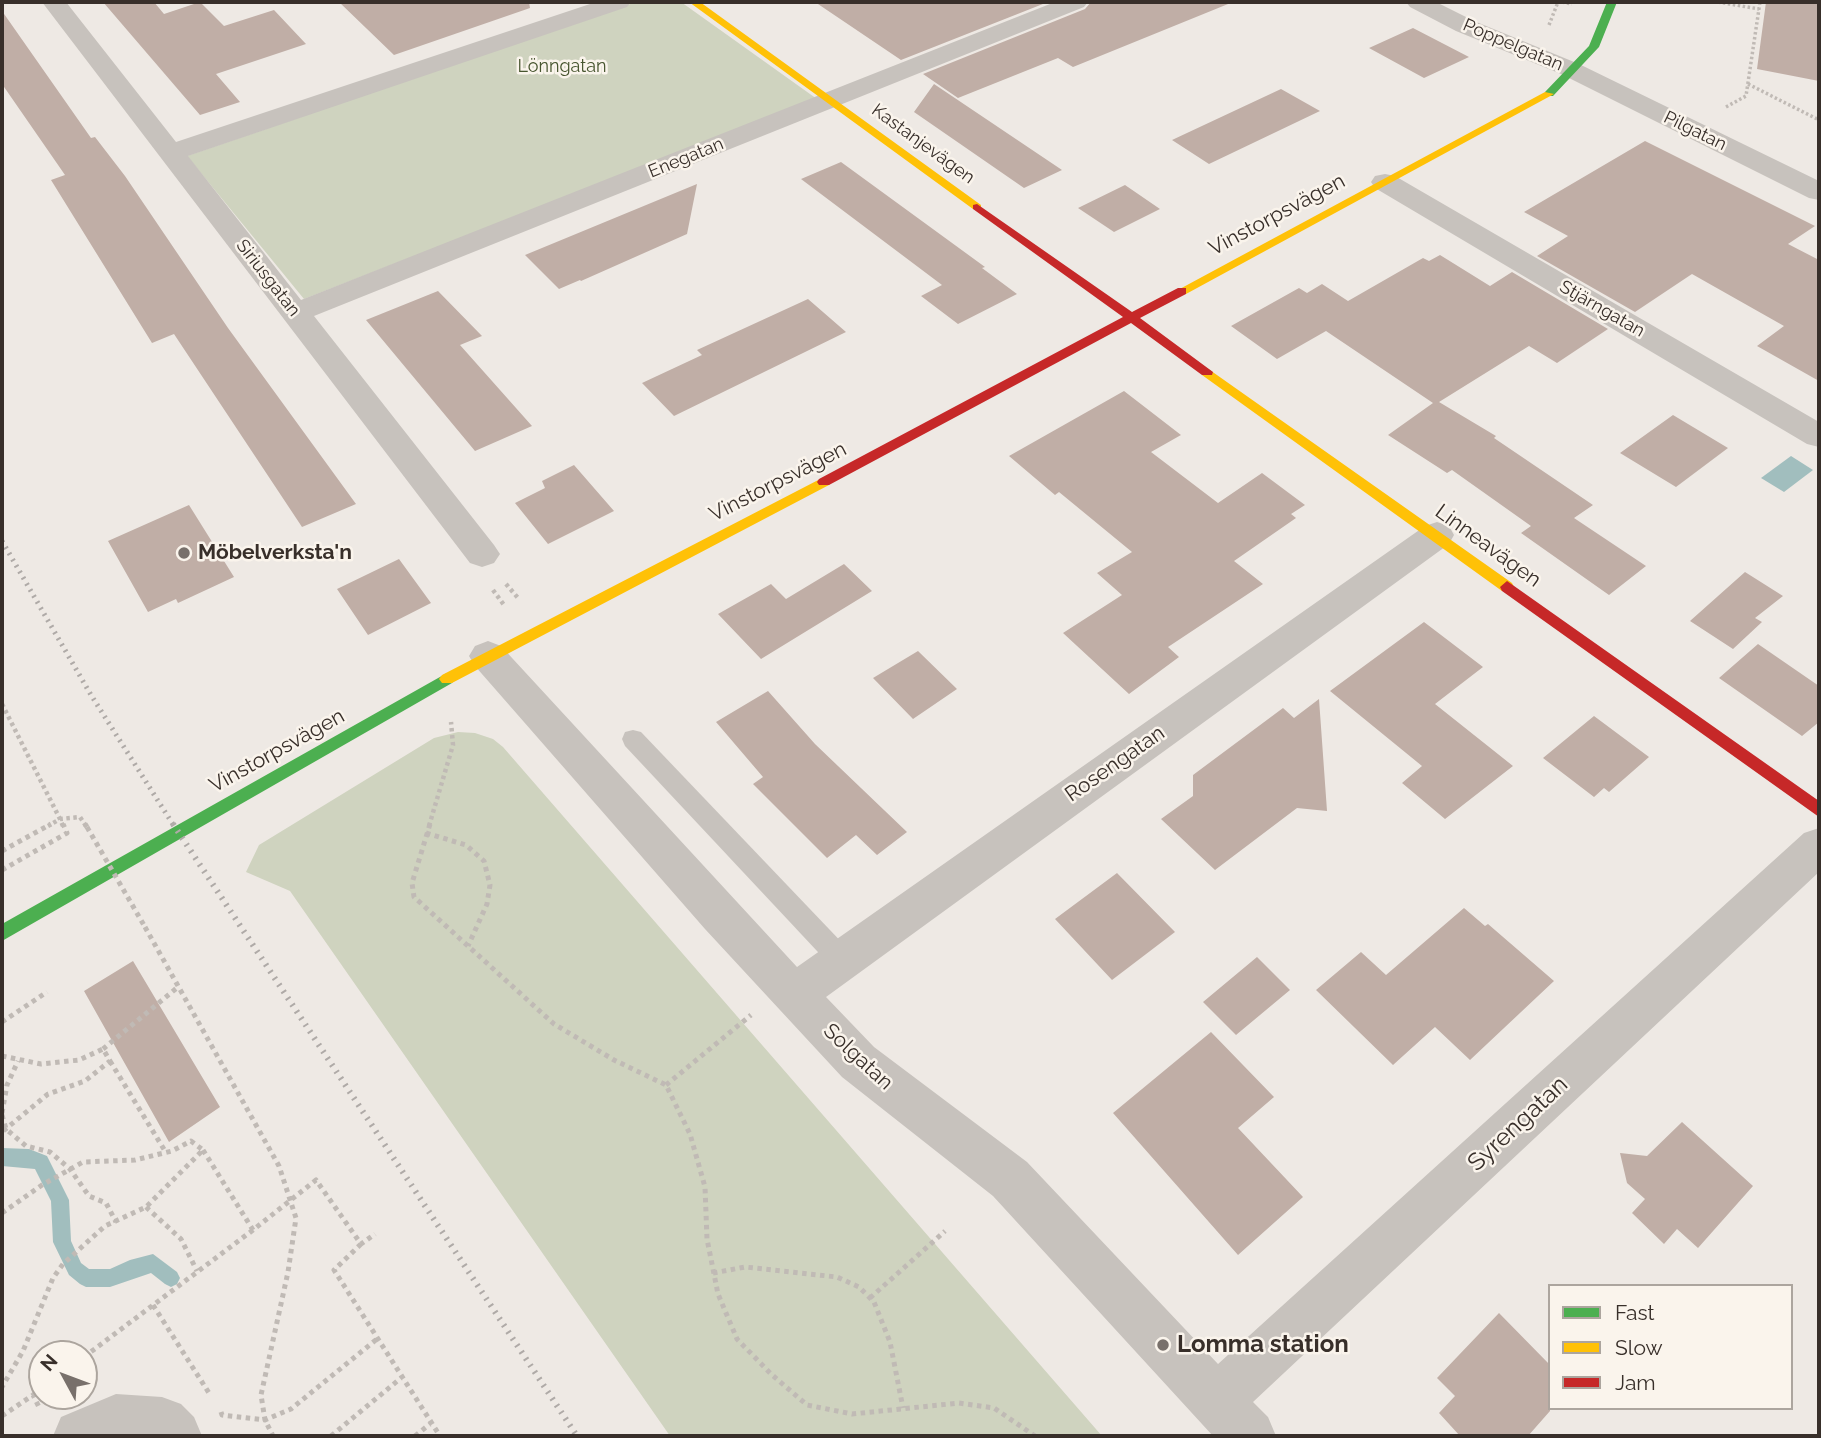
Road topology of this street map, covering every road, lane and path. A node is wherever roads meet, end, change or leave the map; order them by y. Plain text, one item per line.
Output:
1 (54, 2) edge
2 (619, 2) edge
3 (694, 2) edge
4 (1076, 2) edge
5 (1418, 2) edge
6 (1612, 2) edge
7 (1717, 2) edge
8 (1760, 2) edge
9 (1759, 9) junction
10 (1572, 56) junction
11 (1748, 84) junction
12 (831, 101) junction
13 (1723, 108) dead end
14 (1819, 120) edge
15 (172, 152) junction
16 (1385, 182) junction
17 (1819, 192) edge
18 (295, 313) junction
19 (1130, 318) junction
20 (1819, 436) edge
21 (1437, 535) junction
22 (482, 554) dead end
23 (488, 584) dead end
24 (509, 611) dead end
25 (488, 656) junction
26 (2, 704) edge
27 (452, 733) dead end
28 (634, 739) dead end
29 (1819, 810) edge
30 (60, 819) junction
31 (426, 833) junction
32 (1819, 846) edge
33 (2, 852) edge
34 (2, 870) edge
35 (2, 933) edge
36 (468, 946) junction
37 (841, 959) junction
38 (178, 987) junction
39 (47, 992) dead end
40 (794, 994) junction
41 (751, 1014) dead end
42 (2, 1022) edge
43 (103, 1049) junction
44 (2, 1056) edge
45 (18, 1061) junction
46 (110, 1061) junction
47 (666, 1085) junction
48 (2, 1114) edge
49 (4, 1131) edge
50 (203, 1150) junction
51 (165, 1151) dead end
52 (70, 1169) junction
53 (292, 1201) junction
54 (146, 1207) junction
55 (2, 1213) edge
56 (116, 1222) junction
57 (253, 1230) junction
58 (945, 1231) dead end
59 (375, 1234) dead end
60 (361, 1244) junction
61 (197, 1271) junction
62 (713, 1273) junction
63 (870, 1298) junction
64 (153, 1305) junction
65 (377, 1339) junction
66 (98, 1346) edge
67 (401, 1378) junction
68 (2, 1387) edge
69 (28, 1398) edge
70 (1216, 1401) junction
71 (903, 1408) junction
72 (47, 1410) edge
73 (2, 1416) edge
74 (265, 1420) junction
75 (430, 1424) junction
76 (61, 1426) edge
77 (175, 1436) edge
78 (273, 1436) edge
79 (331, 1436) edge
80 (415, 1436) edge
81 (440, 1436) edge
82 (1035, 1436) edge
83 (1249, 1436) edge

1 - 15 street, Siriusgatan
2 - 15 street
3 - 12 street, Kastanjevägen
4 - 12 street, Enegatan
5 - 10 street, Poppelgatan
6 - 10 street, Vinstorpsvägen
7 - 9 path
8 - 9 path
9 - 11 path
10 - 16 street, Vinstorpsvägen
10 - 17 street, Pilgatan
11 - 13 path
11 - 14 path
12 - 18 street, Enegatan
12 - 19 street, Kastanjevägen
15 - 18 street, Siriusgatan
16 - 19 street, Vinstorpsvägen
16 - 20 street, Stjärngatan
18 - 22 street, Siriusgatan
19 - 21 street, Linneavägen
19 - 25 street, Vinstorpsvägen
21 - 29 street, Linneavägen
21 - 37 street, Rosengatan
23 - 24 path
25 - 35 street, Vinstorpsvägen
25 - 40 street, Solgatan
26 - 30 path
27 - 31 path
28 - 37 lane
30 - 33 path
30 - 34 path
30 - 38 path, bridge
31 - 36 path
31 - 36 path
32 - 70 street, Syrengatan
36 - 47 path
37 - 40 street, Rosengatan
38 - 43 path
38 - 53 path
39 - 42 path
40 - 70 street, Solgatan
41 - 47 path
43 - 45 path
43 - 46 path
44 - 45 path
45 - 48 path
46 - 49 path
46 - 51 path
47 - 62 path
48 - 49 path
49 - 52 path
50 - 52 path
50 - 54 path
50 - 57 path
52 - 55 path
52 - 56 path
53 - 57 path
53 - 60 path
53 - 74 path
54 - 56 path
54 - 61 path
56 - 68 path
57 - 61 path
58 - 63 path
59 - 60 path
60 - 65 path
61 - 64 path
62 - 63 path
62 - 71 path
63 - 71 path
64 - 66 path
64 - 74 path
65 - 67 path
65 - 74 path
67 - 75 path
67 - 79 path
69 - 73 path
70 - 83 street, Solgatan
71 - 82 path
72 - 76 path
74 - 78 path
75 - 80 path
75 - 81 path
76 - 77 street

